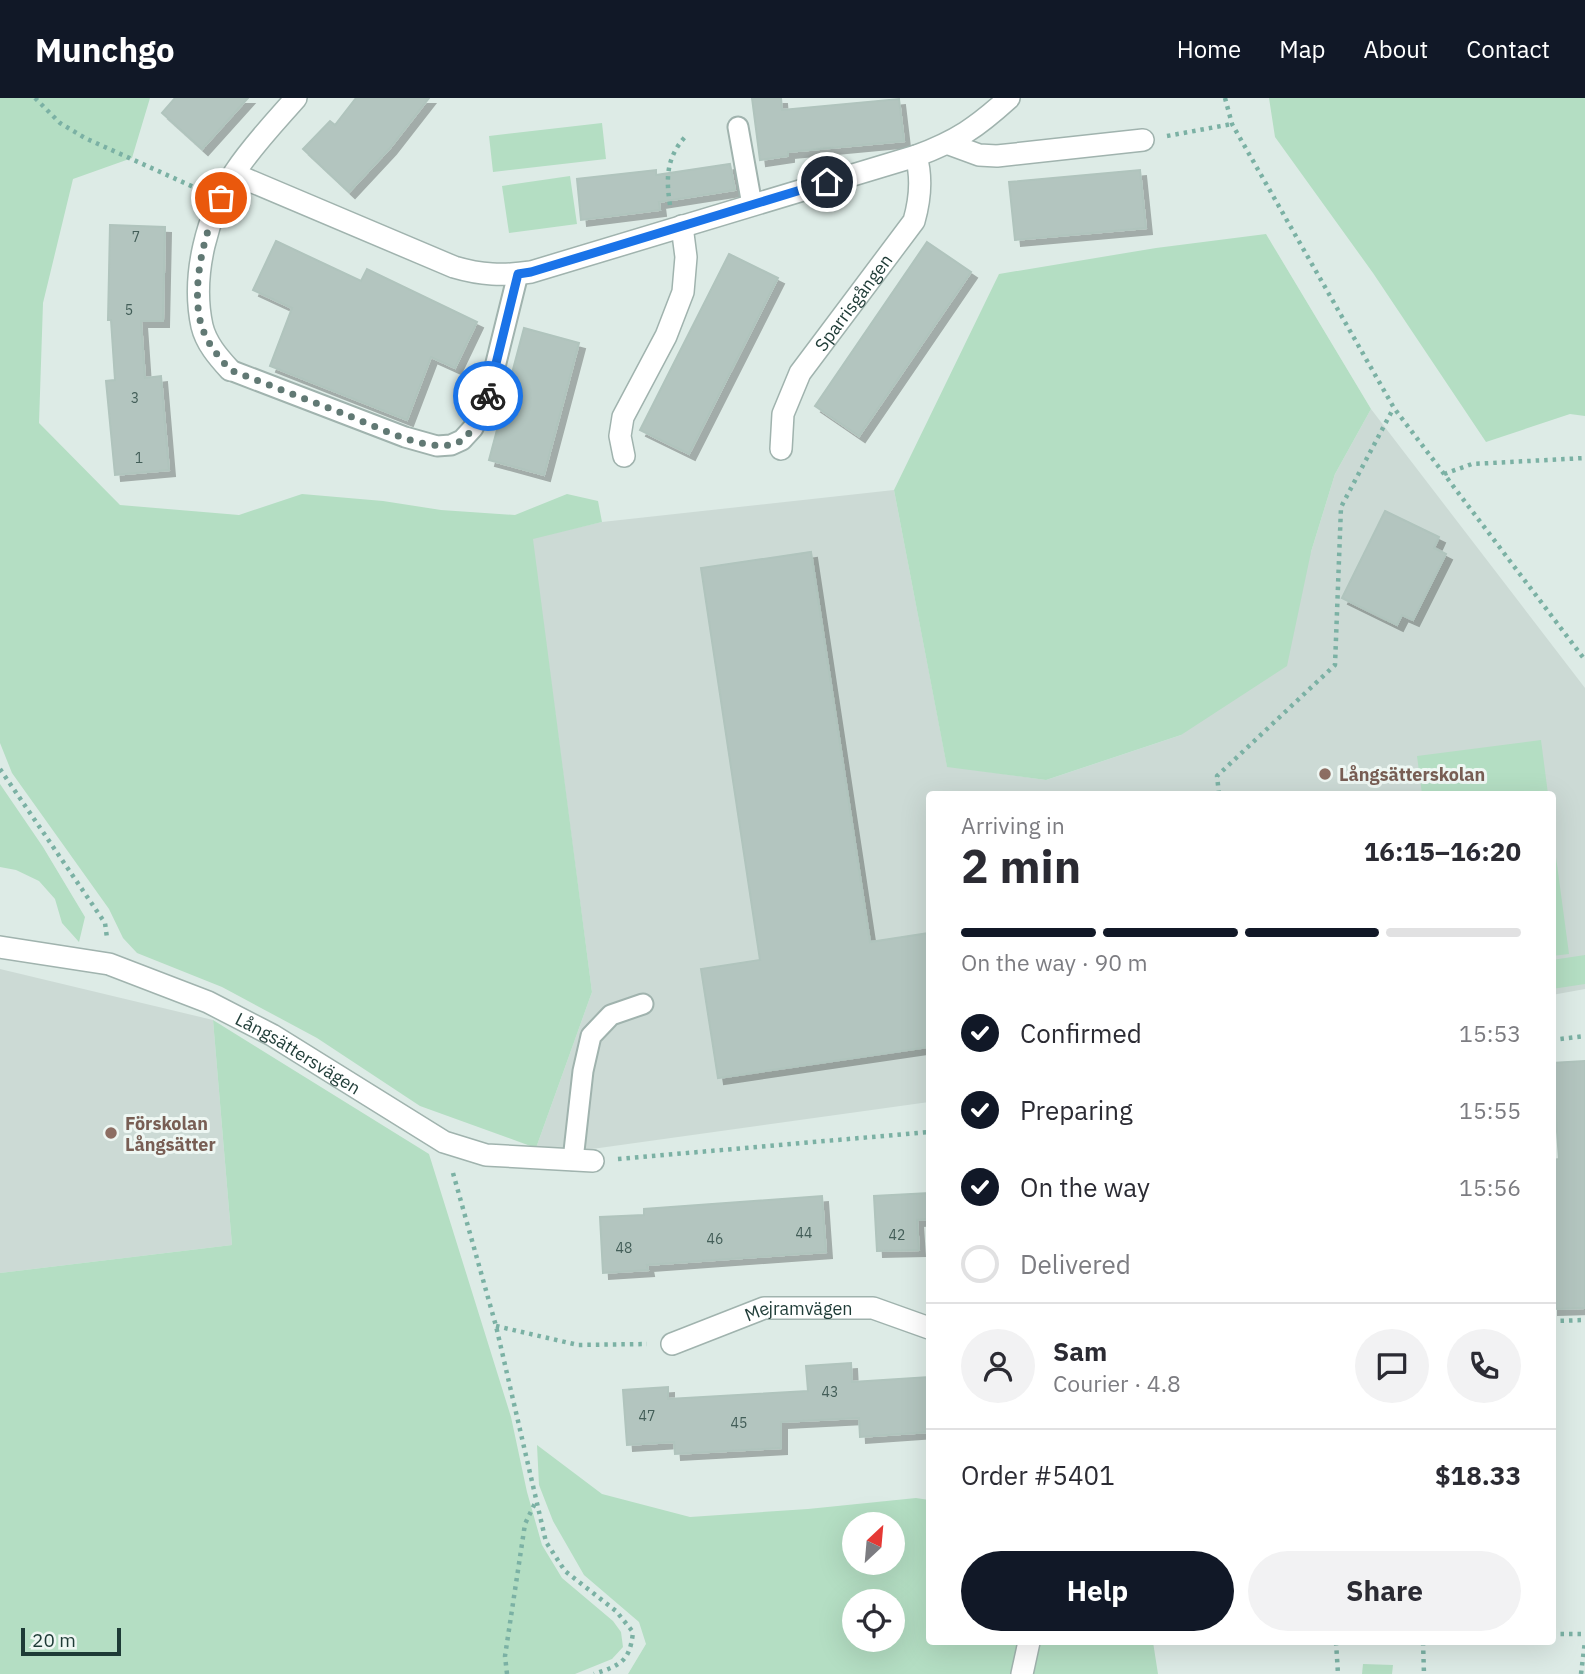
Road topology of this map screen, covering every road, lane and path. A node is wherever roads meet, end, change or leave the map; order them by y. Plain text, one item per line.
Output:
1 (35, 98) edge
2 (296, 98) edge
3 (1009, 98) edge
4 (1225, 98) edge
5 (1232, 124) junction
6 (738, 127) dead end
7 (685, 137) dead end
8 (1143, 140) joint
9 (949, 144) junction
10 (916, 156) junction
11 (234, 174) junction
12 (221, 198) junction
13 (752, 205) junction
14 (679, 227) junction
15 (518, 274) junction
16 (230, 370) joint
17 (1394, 408) junction
18 (781, 449) dead end
19 (624, 456) dead end
20 (1585, 458) edge
21 (1444, 474) junction
22 (1585, 660) edge
23 (0, 769) edge
24 (1219, 791) edge
25 (0, 947) edge
26 (109, 964) junction
27 (643, 1004) dead end
28 (1585, 1036) edge
29 (1556, 1040) edge
30 (926, 1132) edge
31 (444, 1142) junction
32 (583, 1160) junction
33 (1556, 1321) edge
34 (1585, 1321) edge
35 (496, 1326) junction
36 (926, 1327) edge
37 (672, 1344) joint
38 (537, 1500) junction
39 (1556, 1634) edge
40 (1585, 1634) edge
41 (1585, 1641) edge
42 (1029, 1645) edge
43 (1336, 1645) edge
44 (1423, 1645) edge
45 (507, 1674) edge
46 (594, 1674) edge
47 (1022, 1674) edge
48 (1338, 1674) edge
49 (1424, 1674) edge
50 (1581, 1674) edge

1 - 12 path
2 - 11 street
3 - 9 street
4 - 5 path
5 - 8 path
5 - 17 path
6 - 13 lane
7 - 14 path
8 - 9 street
9 - 10 street
10 - 13 street
10 - 18 street, Sparrisgången
11 - 12 street
11 - 15 street
12 - 16 street
13 - 14 street
14 - 15 street
14 - 19 street
15 - 16 lane
17 - 21 path
17 - 24 path
20 - 21 path
21 - 22 path
23 - 26 path
25 - 26 street, Långsättersvägen
26 - 31 street, Långsättersvägen
27 - 32 lane
28 - 29 path
30 - 32 path
31 - 32 street, Långsättersvägen
31 - 35 path
33 - 34 path
35 - 37 path
35 - 38 path
36 - 37 street, Mejramvägen
38 - 45 path
38 - 46 path
39 - 40 path
41 - 50 path
42 - 47 street
43 - 48 path
44 - 49 path

